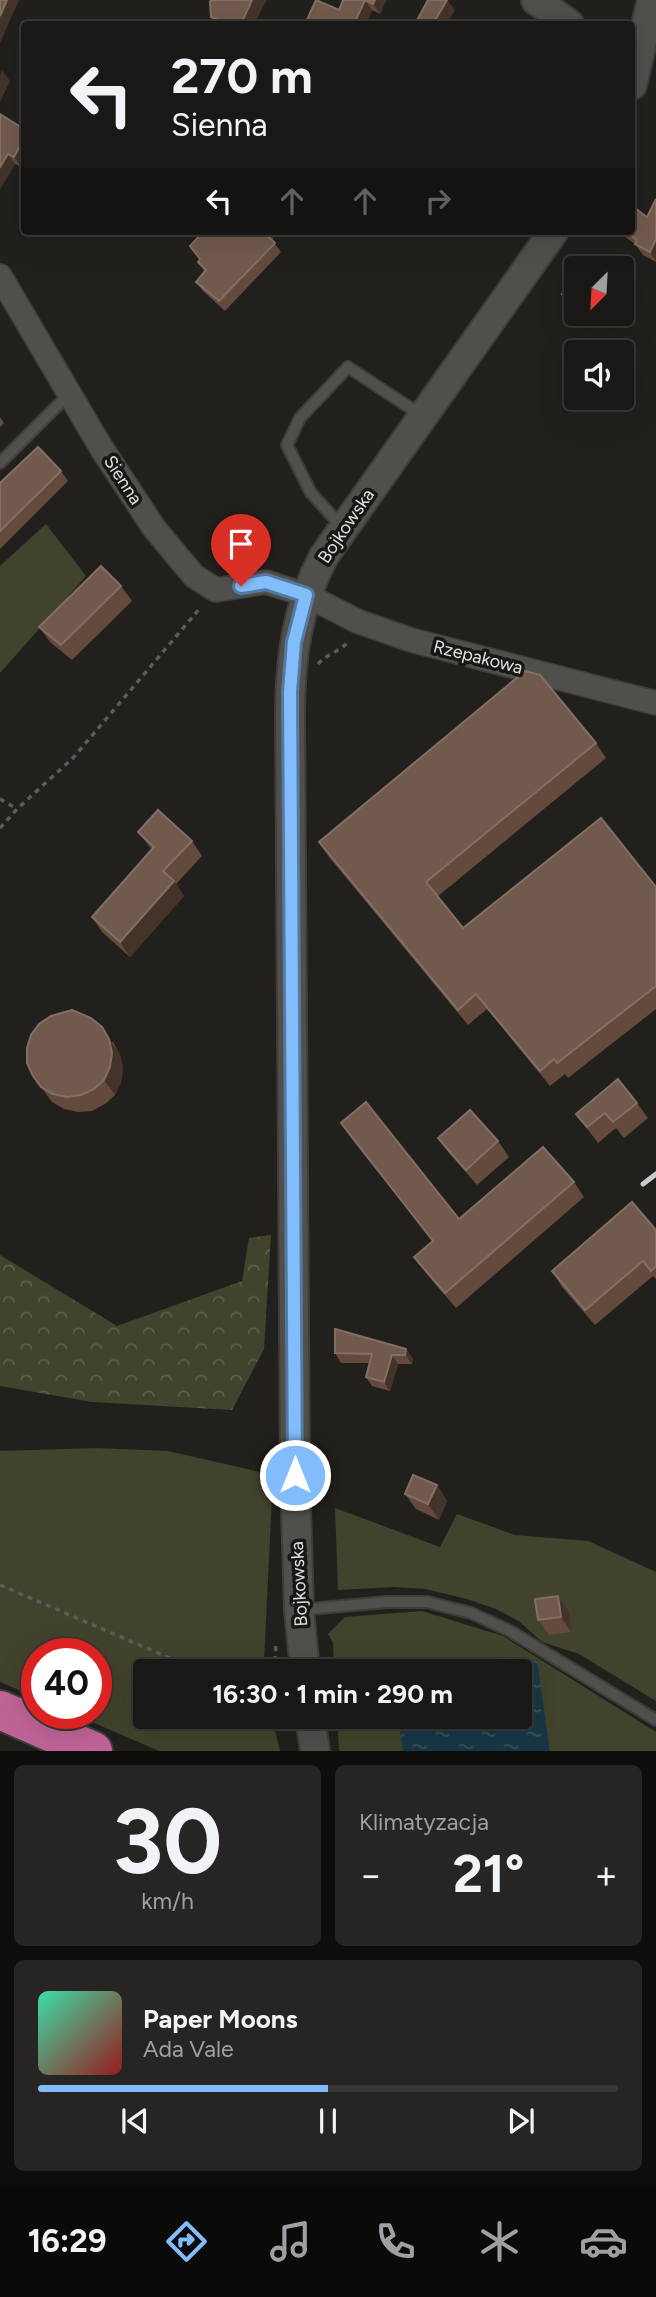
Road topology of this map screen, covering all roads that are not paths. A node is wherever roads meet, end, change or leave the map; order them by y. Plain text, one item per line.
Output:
1 (536, 0) edge
2 (652, 0) edge
3 (565, 21) edge
4 (639, 79) edge
5 (551, 235) edge
6 (0, 276) edge
7 (69, 394) junction
8 (423, 417) junction
9 (0, 463) edge
10 (343, 528) junction
11 (306, 595) junction
12 (656, 702) edge
13 (299, 1610) junction
14 (304, 1659) edge
15 (0, 1710) edge
16 (656, 1720) edge
17 (312, 1729) edge
18 (93, 1751) edge
19 (315, 1751) edge

1 - 3 street
2 - 4 street
5 - 8 street, Bojkowska
6 - 7 street, Sienna
7 - 9 lane
7 - 11 street, Sienna
8 - 10 street, Bojkowska
8 - 10 lane
10 - 11 street, Bojkowska
11 - 12 street, Rzepakowa
11 - 13 street, Bojkowska
13 - 14 street, Bojkowska
13 - 16 lane
15 - 18 highway
17 - 19 street

